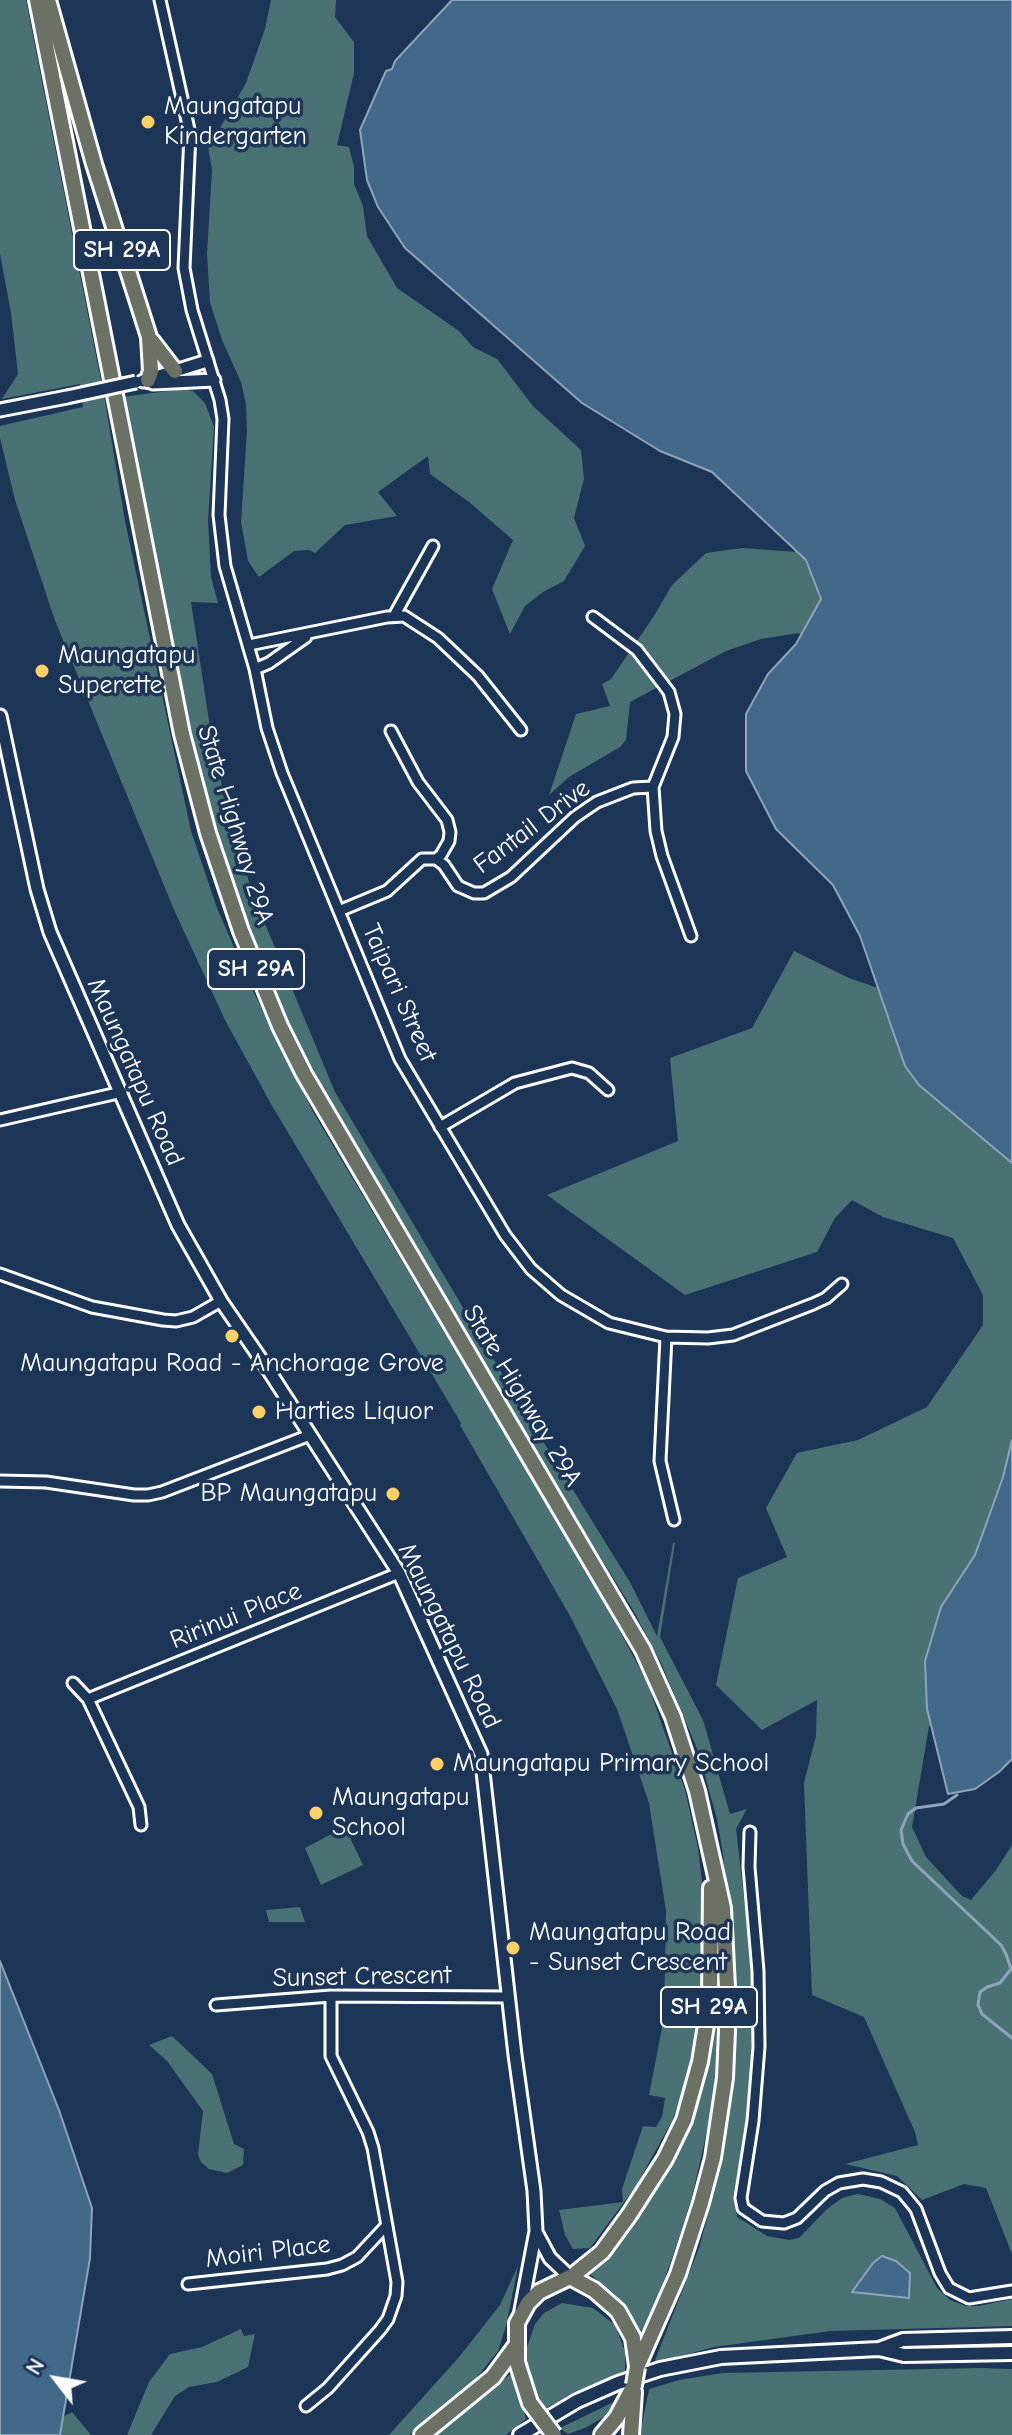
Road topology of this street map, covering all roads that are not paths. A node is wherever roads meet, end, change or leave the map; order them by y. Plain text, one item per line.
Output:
1 (37, 0) edge
2 (48, 0) edge
3 (160, 0) edge
4 (149, 337) junction
5 (207, 361) junction
6 (175, 371) junction
7 (214, 380) junction
8 (142, 381) junction
9 (0, 410) edge
10 (433, 546) dead end
11 (394, 616) junction
12 (593, 617) dead end
13 (313, 633) junction
14 (249, 645) junction
15 (255, 669) junction
16 (0, 716) edge
17 (521, 730) dead end
18 (391, 731) dead end
19 (653, 787) junction
20 (436, 859) junction
21 (339, 911) junction
22 (691, 936) dead end
23 (608, 1090) dead end
24 (122, 1092) junction
25 (0, 1120) edge
26 (440, 1127) junction
27 (0, 1274) edge
28 (842, 1284) dead end
29 (221, 1301) junction
30 (666, 1337) junction
31 (310, 1435) junction
32 (0, 1481) edge
33 (674, 1520) dead end
34 (399, 1573) junction
35 (73, 1683) dead end
36 (88, 1699) junction
37 (141, 1825) dead end
38 (750, 1832) dead end
39 (710, 1848) junction
40 (331, 1996) junction
41 (508, 1997) junction
42 (216, 2005) dead end
43 (386, 2226) junction
44 (536, 2231) junction
45 (571, 2277) junction
46 (188, 2284) dead end
47 (1012, 2291) edge
48 (519, 2319) junction
49 (1012, 2337) edge
50 (515, 2347) junction
51 (879, 2349) junction
52 (1012, 2353) edge
53 (637, 2367) junction
54 (633, 2392) junction
55 (306, 2406) dead end
56 (422, 2435) edge
57 (520, 2435) edge
58 (554, 2435) edge
59 (602, 2435) edge
60 (631, 2435) edge

1 - 39 main road, State Highway 29A / SH 29A
2 - 4 main road, SH 29A
3 - 5 street, Taipari Street
4 - 6 main road, SH 29A
4 - 8 main road, SH 29A
5 - 6 street
5 - 7 street, Taipari Street
6 - 8 street
7 - 8 street
7 - 14 street, Taipari Street
8 - 9 street, bridge
10 - 11 street
11 - 13 street
11 - 17 street
12 - 19 street
13 - 14 street
13 - 15 street
14 - 15 street, Taipari Street
15 - 21 street, Taipari Street
16 - 24 street, Maungatapu Road
18 - 20 street
19 - 20 street, Fantail Drive
19 - 22 street
20 - 21 street
21 - 26 street, Taipari Street
23 - 26 street
24 - 25 street
24 - 29 street, Maungatapu Road
26 - 30 street, Taipari Street
27 - 29 street
28 - 30 street, Taipari Street
29 - 31 street, Maungatapu Road
30 - 33 street
31 - 32 street
31 - 34 street, Maungatapu Road
34 - 36 street, Ririnui Place
34 - 41 street, Maungatapu Road
35 - 36 street
36 - 37 street
38 - 47 street
39 - 45 main road, State Highway 29A / SH 29A
39 - 53 main road, State Highway 29A / SH 29A
40 - 41 street, Sunset Crescent
40 - 42 street, Sunset Crescent
40 - 43 street
41 - 44 street, Maungatapu Road
43 - 46 street, Moiri Place
43 - 55 street
44 - 45 street, Maungatapu Road
44 - 48 street, Maungatapu Road
45 - 48 main road, SH 29A
45 - 53 main road, SH 29A
48 - 50 main road
49 - 51 main road
50 - 56 main road
50 - 58 main road, bridge
51 - 52 main road
51 - 57 main road
53 - 54 main road, SH 29A, bridge
54 - 59 main road, SH 29A
54 - 60 main road, SH 29A

